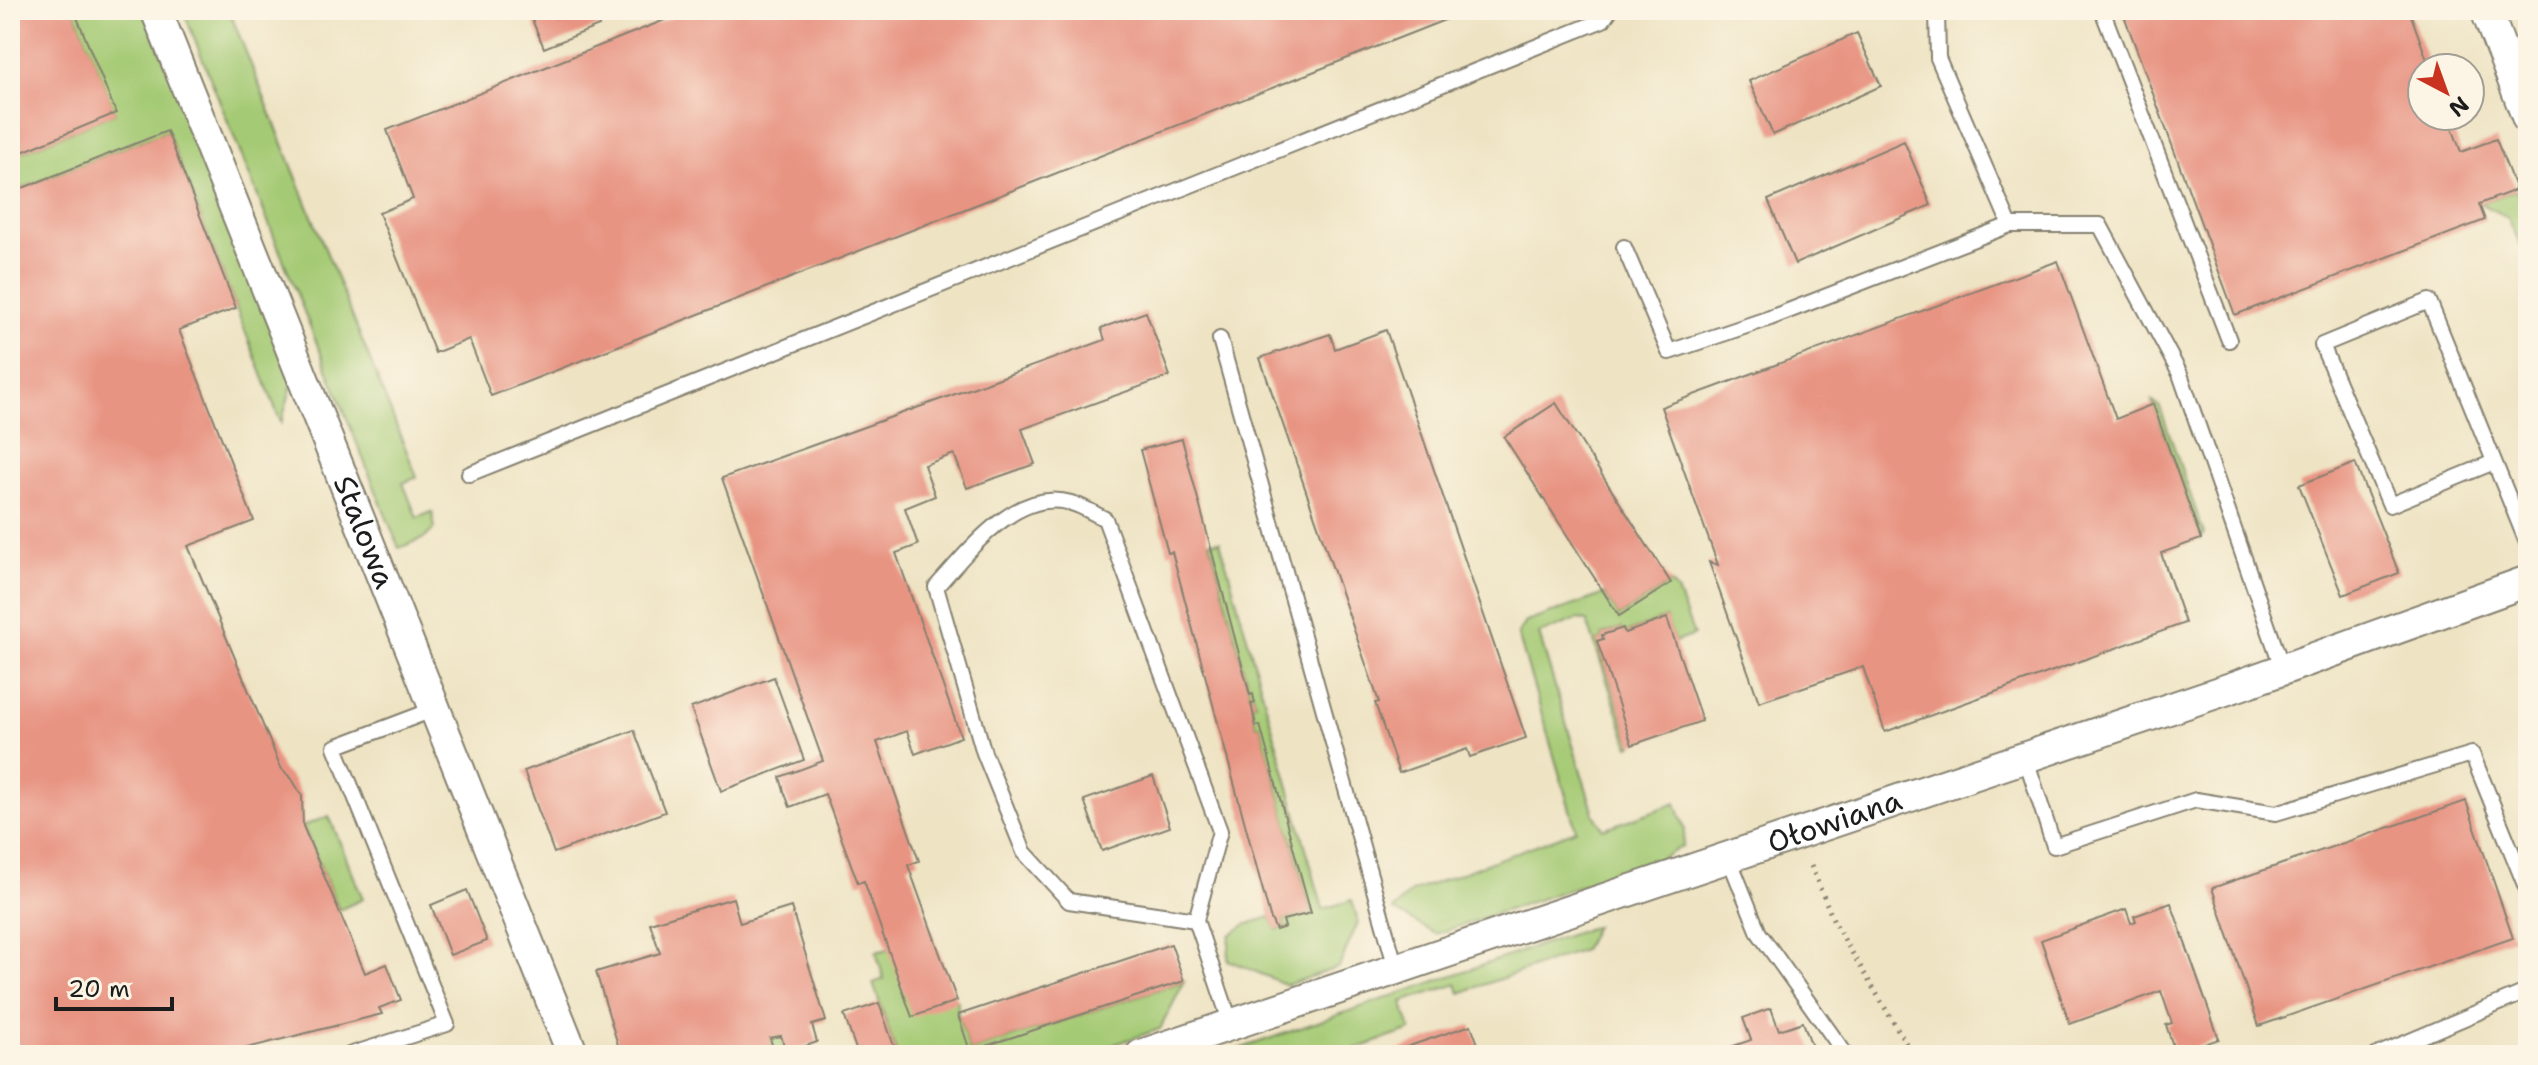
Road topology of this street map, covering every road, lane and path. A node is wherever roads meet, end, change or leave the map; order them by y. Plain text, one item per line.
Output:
1 (156, 10) edge
2 (1610, 10) edge
3 (1937, 10) edge
4 (2102, 10) edge
5 (2486, 10) edge
6 (2517, 58) edge
7 (2528, 119) edge
8 (2010, 225) junction
9 (1624, 247) dead end
10 (1220, 339) dead end
11 (2229, 340) dead end
12 (2494, 462) junction
13 (469, 474) dead end
14 (2528, 545) edge
15 (2528, 581) edge
16 (2283, 670) junction
17 (435, 709) junction
18 (2025, 756) junction
19 (1797, 832) junction
20 (1728, 856) junction
21 (2528, 892) edge
22 (1196, 920) junction
23 (1396, 968) junction
24 (2528, 991) edge
25 (1231, 1024) junction
26 (349, 1055) edge
27 (573, 1055) edge
28 (1141, 1055) edge
29 (1846, 1055) edge
30 (1913, 1055) edge
31 (2377, 1055) edge

1 - 17 street, Stalowa
2 - 13 lane
3 - 8 lane
4 - 11 lane
5 - 6 street
6 - 7 street
8 - 9 lane
8 - 16 lane
10 - 23 lane
12 - 12 lane
12 - 14 lane
15 - 16 street, Ołowiana
16 - 18 street, Ołowiana
17 - 26 lane
17 - 27 street, Stalowa
18 - 19 street, Ołowiana
18 - 21 lane
19 - 20 street, Ołowiana
19 - 30 path
20 - 23 street, Ołowiana
20 - 29 lane
22 - 22 lane
22 - 25 lane
23 - 25 street, Ołowiana
24 - 31 lane
25 - 28 street, Ołowiana

